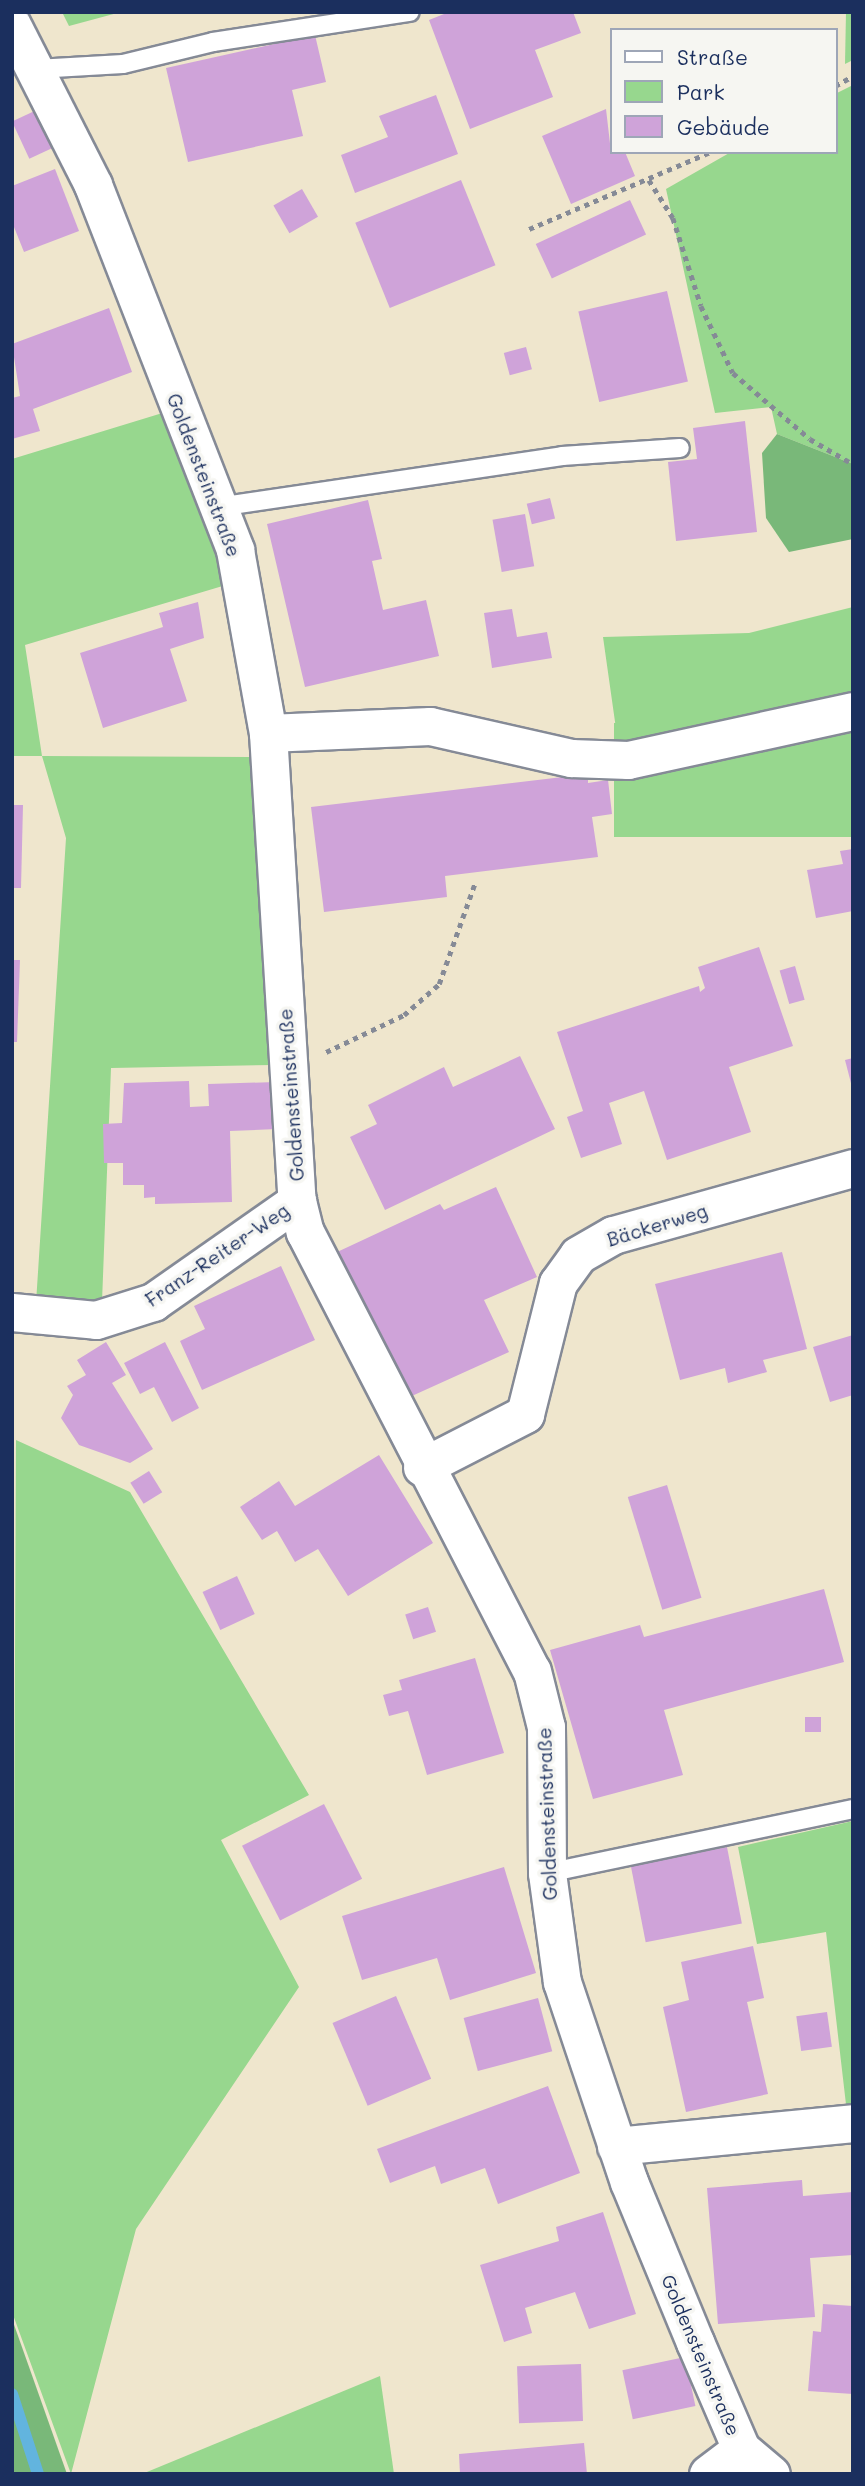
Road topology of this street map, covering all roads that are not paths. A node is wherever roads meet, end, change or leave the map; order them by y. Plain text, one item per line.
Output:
1 (410, 12) edge
2 (12, 25) edge
3 (36, 69) junction
4 (680, 448) dead end
5 (218, 507) junction
6 (853, 712) edge
7 (268, 733) junction
8 (853, 1168) edge
9 (297, 1200) junction
10 (12, 1312) edge
11 (422, 1467) junction
12 (853, 1809) edge
13 (547, 1873) junction
14 (853, 2123) edge
15 (616, 2146) junction
16 (741, 2449) junction
17 (708, 2474) edge
18 (771, 2474) edge

1 - 3 lane
2 - 3 street, Goldensteinstraße
3 - 5 street, Goldensteinstraße
4 - 5 lane
5 - 7 street, Goldensteinstraße
6 - 7 street
7 - 9 street, Goldensteinstraße
8 - 11 street, Bäckerweg
9 - 10 street, Franz-Reiter-Weg
9 - 11 street, Goldensteinstraße
11 - 13 street, Goldensteinstraße
12 - 13 lane
13 - 15 street, Goldensteinstraße
14 - 15 street
15 - 16 street, Goldensteinstraße
16 - 17 street
16 - 18 street, Goldensteinstraße

